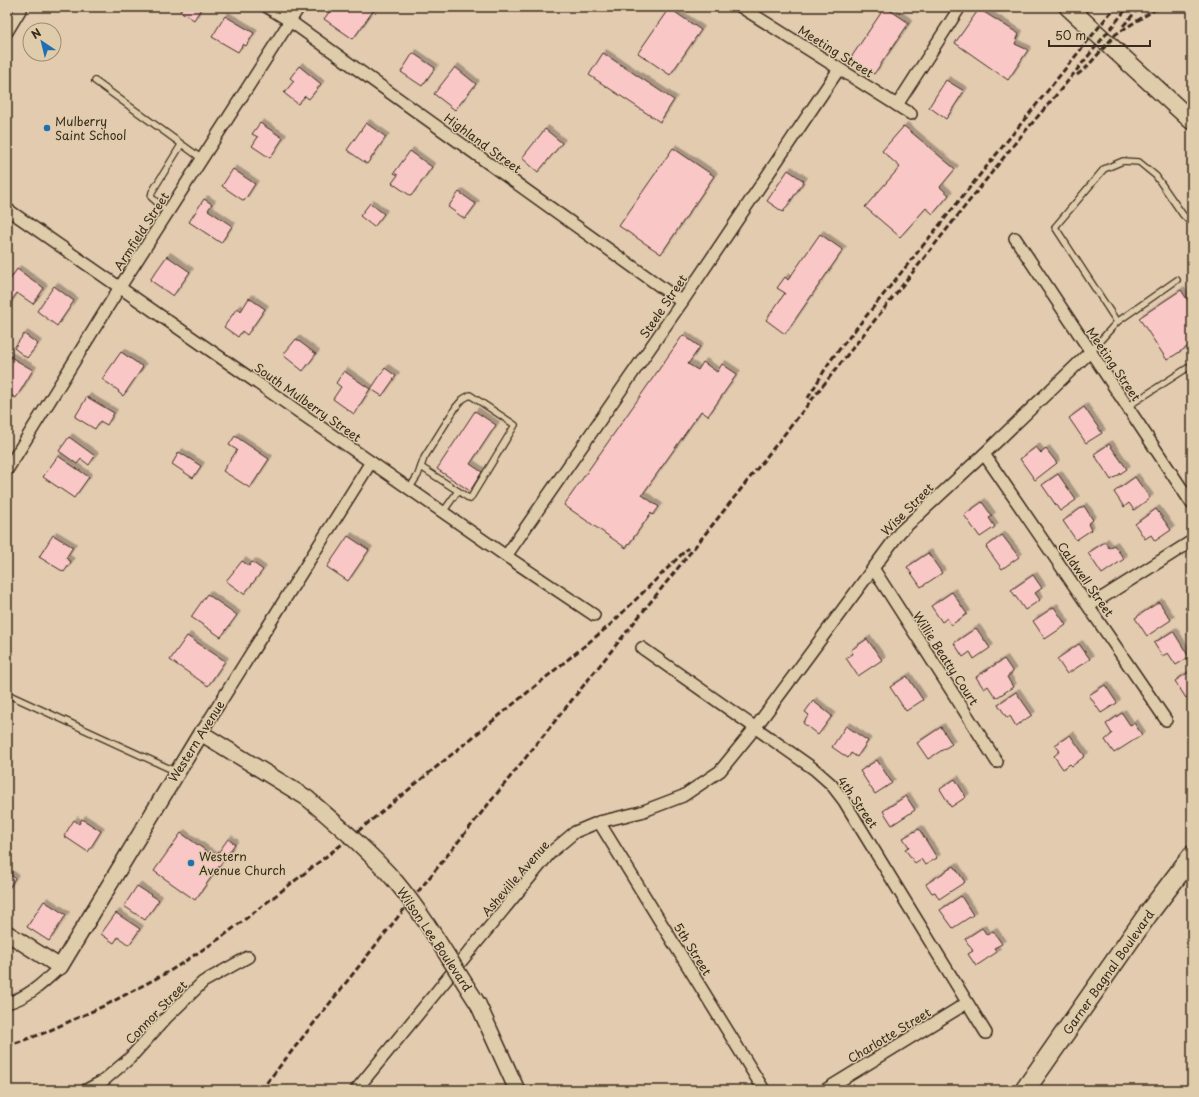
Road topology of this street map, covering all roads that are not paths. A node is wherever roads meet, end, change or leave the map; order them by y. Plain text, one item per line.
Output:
1 (22, 7) edge
2 (267, 7) edge
3 (299, 7) edge
4 (741, 7) edge
5 (960, 7) edge
6 (1068, 7) edge
7 (290, 21) junction
8 (7, 32) edge
9 (839, 69) junction
10 (94, 81) dead end
11 (896, 105) junction
12 (911, 114) dead end
13 (1192, 122) edge
14 (182, 145) junction
15 (202, 159) junction
16 (7, 209) edge
17 (168, 212) junction
18 (1192, 224) edge
19 (1015, 238) dead end
20 (1177, 280) dead end
21 (120, 287) junction
22 (682, 302) junction
23 (1117, 322) junction
24 (1091, 352) junction
25 (1192, 365) edge
26 (1127, 407) junction
27 (984, 454) junction
28 (371, 462) junction
29 (421, 467) junction
30 (7, 470) edge
31 (409, 489) junction
32 (458, 491) junction
33 (1192, 504) edge
34 (443, 512) junction
35 (1192, 541) edge
36 (506, 556) junction
37 (873, 568) junction
38 (1089, 606) junction
39 (594, 615) dead end
40 (642, 648) dead end
41 (7, 694) edge
42 (1166, 720) dead end
43 (755, 728) junction
44 (201, 733) junction
45 (997, 762) dead end
46 (177, 772) junction
47 (599, 822) junction
48 (1192, 856) edge
49 (7, 933) edge
50 (248, 957) dead end
51 (60, 967) junction
52 (7, 1003) edge
53 (967, 1003) junction
54 (986, 1033) dead end
55 (86, 1090) edge
56 (356, 1090) edge
57 (517, 1090) edge
58 (764, 1090) edge
59 (825, 1090) edge
60 (1025, 1090) edge

1 - 8 street
2 - 7 street, Highland Street
3 - 7 street, Armfield Street
4 - 9 street, Meeting Street
5 - 11 street
6 - 13 main road
7 - 15 street, Armfield Street
7 - 22 street, Highland Street
9 - 11 street, Meeting Street
9 - 22 street, Steele Street
10 - 14 lane
11 - 12 street, Meeting Street
14 - 15 lane
14 - 17 lane
15 - 17 street, Armfield Street
16 - 21 street, South Mulberry Street
17 - 21 street, Armfield Street
18 - 23 lane
19 - 24 street, Meeting Street
20 - 23 lane
21 - 28 street, South Mulberry Street
21 - 30 street, Armfield Street
22 - 36 street, Steele Street
23 - 24 lane
24 - 26 street, Meeting Street
24 - 27 street, Wise Street
25 - 26 lane
26 - 33 street, Meeting Street
27 - 37 street, Wise Street
27 - 38 street, Caldwell Street
28 - 31 street, South Mulberry Street
28 - 44 street, Western Avenue
29 - 31 lane
29 - 32 lane
29 - 32 lane
31 - 34 street, South Mulberry Street
32 - 34 lane
34 - 36 street, South Mulberry Street
35 - 38 street
36 - 39 street, South Mulberry Street
37 - 43 street, Wise Street
37 - 45 street, Willie Beatty Court
38 - 42 street, Caldwell Street
40 - 43 street, 4th Street
41 - 46 lane
43 - 47 street, Asheville Avenue
43 - 53 street, 4th Street
44 - 46 street, Western Avenue
44 - 57 street, Wilson Lee Boulevard, bridge
46 - 51 street, Western Avenue
47 - 56 street, Asheville Avenue
47 - 58 street, 5th Street
48 - 60 highway, Garner Bagnal Boulevard
49 - 51 street
50 - 55 street, Connor Street
51 - 52 street, Western Avenue
53 - 54 street, 4th Street
53 - 59 street, Charlotte Street

